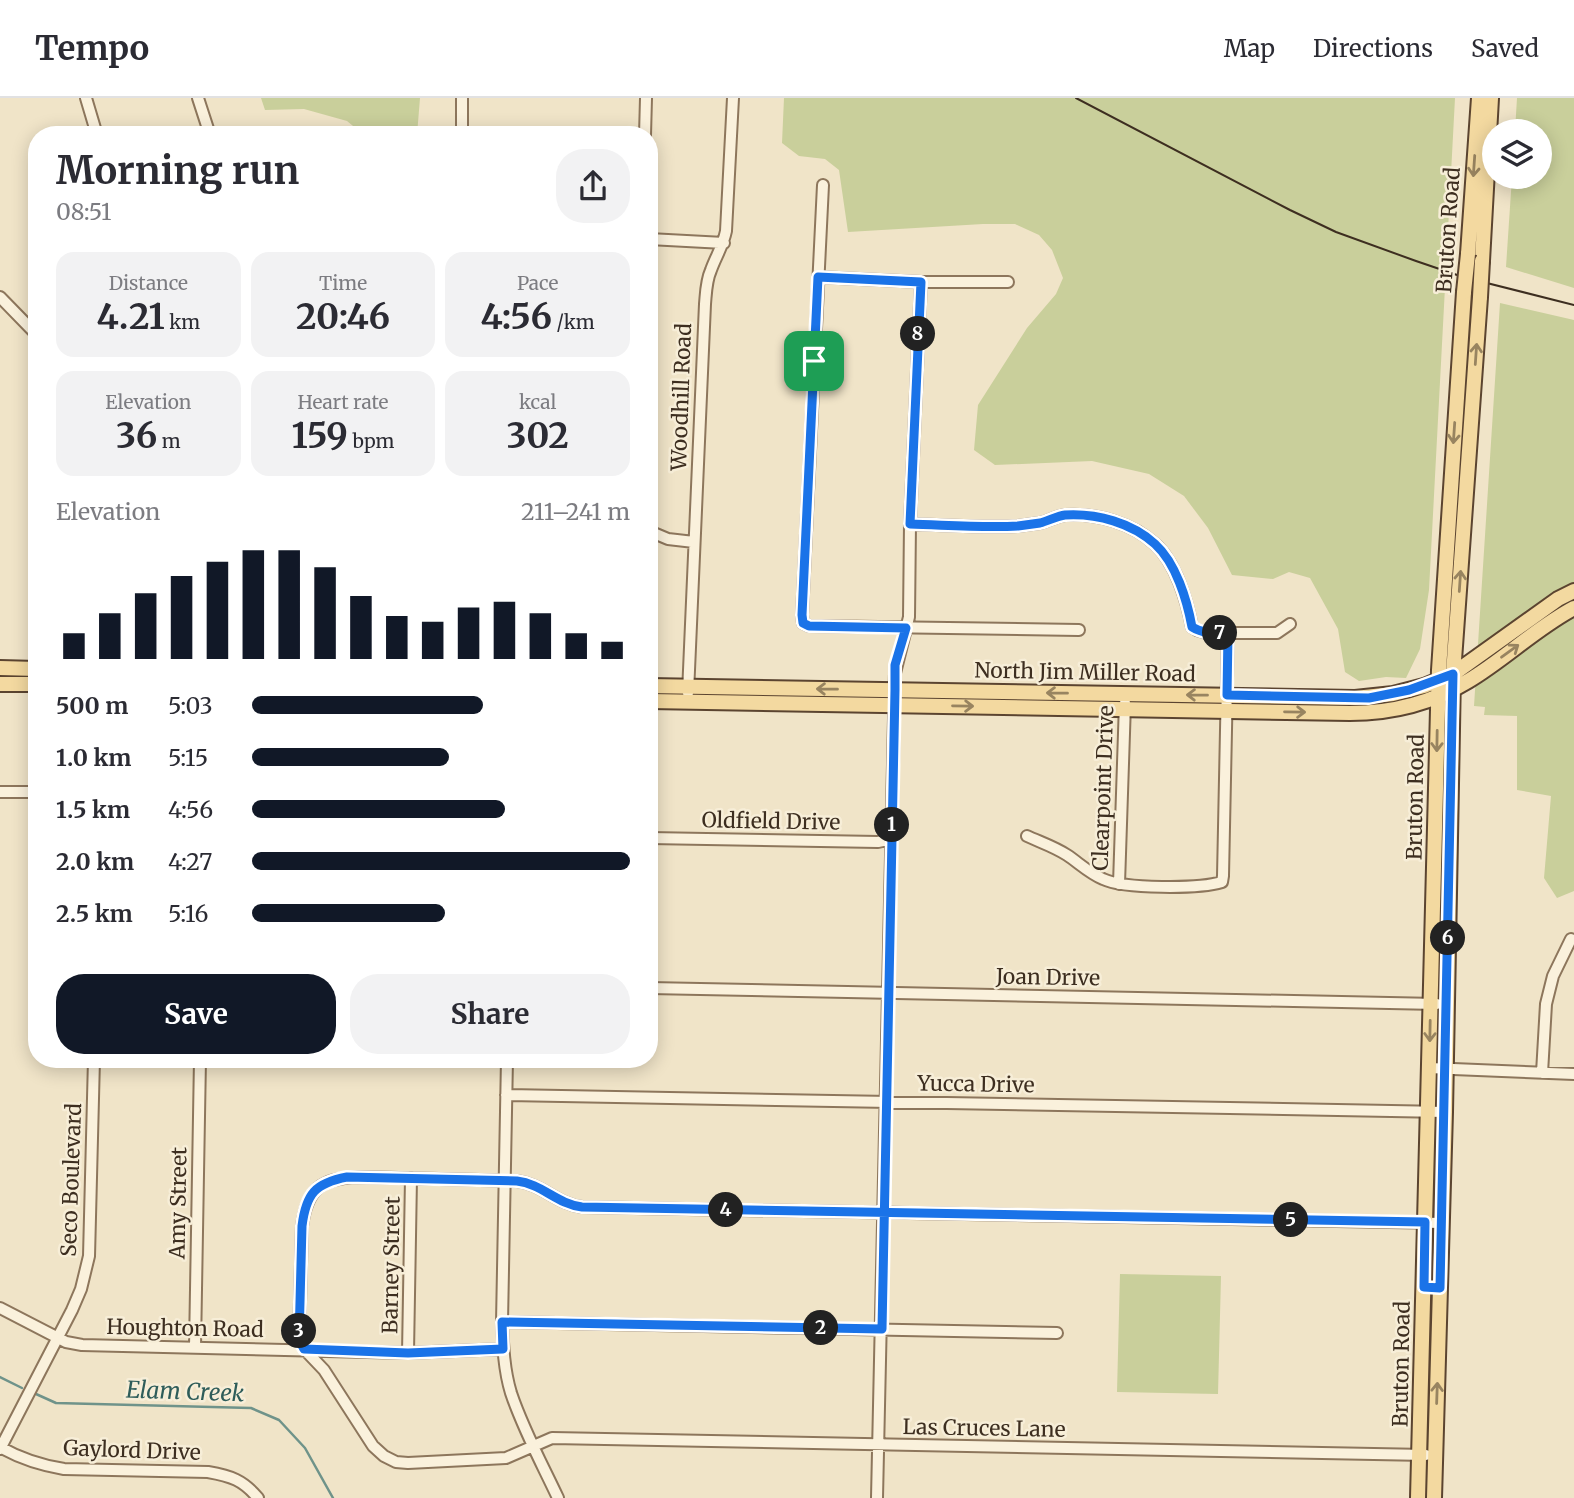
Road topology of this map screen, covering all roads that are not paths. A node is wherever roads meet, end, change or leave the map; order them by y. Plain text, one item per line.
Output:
1 (86, 98) edge
2 (198, 98) edge
3 (462, 98) edge
4 (646, 98) edge
5 (733, 98) edge
6 (1479, 98) edge
7 (1490, 98) edge
8 (94, 126) edge
9 (207, 126) edge
10 (462, 126) edge
11 (645, 126) edge
12 (823, 185) dead end
13 (658, 239) edge
14 (724, 243) junction
15 (818, 277) junction
16 (921, 282) junction
17 (1008, 282) dead end
18 (0, 297) edge
19 (28, 326) edge
20 (910, 524) junction
21 (658, 535) edge
22 (694, 542) junction
23 (1574, 591) edge
24 (1574, 608) edge
25 (1457, 617) junction
26 (1290, 624) dead end
27 (906, 628) junction
28 (1079, 629) dead end
29 (1228, 633) junction
30 (1492, 646) junction
31 (0, 668) edge
32 (28, 669) edge
33 (1438, 680) junction
34 (1453, 681) junction
35 (0, 684) edge
36 (28, 684) edge
37 (658, 686) edge
38 (688, 687) junction
39 (1125, 694) junction
40 (1227, 695) junction
41 (1438, 696) junction
42 (895, 698) junction
43 (1335, 698) junction
44 (658, 701) edge
45 (688, 702) junction
46 (1125, 709) junction
47 (1227, 711) junction
48 (1335, 713) junction
49 (0, 792) edge
50 (28, 792) edge
51 (1027, 836) dead end
52 (658, 838) edge
53 (892, 839) junction
54 (1433, 881) junction
55 (1449, 881) junction
56 (1119, 884) junction
57 (1570, 939) dead end
58 (658, 988) edge
59 (889, 993) junction
60 (1430, 1003) junction
61 (1447, 1004) junction
62 (94, 1068) edge
63 (200, 1068) edge
64 (507, 1068) edge
65 (1429, 1068) junction
66 (1446, 1069) junction
67 (1542, 1073) junction
68 (1574, 1074) edge
69 (506, 1095) junction
70 (886, 1102) junction
71 (1428, 1111) junction
72 (1445, 1112) junction
73 (411, 1178) junction
74 (504, 1180) junction
75 (884, 1213) junction
76 (1425, 1222) junction
77 (1441, 1223) junction
78 (1424, 1287) junction
79 (1440, 1288) junction
80 (0, 1308) edge
81 (502, 1322) junction
82 (882, 1329) junction
83 (1057, 1333) dead end
84 (58, 1338) junction
85 (195, 1347) junction
86 (304, 1349) junction
87 (503, 1349) junction
88 (408, 1353) junction
89 (878, 1445) junction
90 (534, 1446) junction
91 (0, 1448) edge
92 (1420, 1455) junction
93 (1436, 1455) junction
94 (258, 1498) edge
95 (558, 1498) edge
96 (877, 1498) edge
97 (1418, 1498) edge
98 (1434, 1498) edge

1 - 8 street
2 - 9 street
3 - 10 street
4 - 11 street
5 - 14 street, Woodhill Road
6 -> 33 main road, Bruton Road, bridge
25 -> 7 main road, Bruton Road, bridge
12 - 15 street
13 - 14 street
14 - 22 street, Woodhill Road
15 - 16 street
15 - 27 street
16 - 17 street
16 - 20 street
18 - 19 street
20 - 27 street
20 - 29 street
21 - 22 street
22 - 38 street, Woodhill Road
23 - 30 main road, North Jim Miller Road
34 -> 24 main road, North Jim Miller Road
25 - 30 main road
25 - 34 main road, Bruton Road
26 - 29 street
27 - 28 street
27 - 42 street
29 - 40 street
30 - 34 main road, North Jim Miller Road
31 - 32 main road
33 - 34 main road, North Jim Miller Road
33 - 41 main road, Bruton Road
33 - 43 main road, North Jim Miller Road
34 - 41 main road, North Jim Miller Road
34 - 55 main road, Bruton Road
35 - 36 main road
37 - 38 main road, North Jim Miller Road
42 -> 38 main road, North Jim Miller Road
38 - 45 street, Woodhill Road
40 -> 39 main road, North Jim Miller Road
39 -> 42 main road, North Jim Miller Road
39 - 46 street, Clearpoint Drive
40 - 43 main road, North Jim Miller Road
40 - 47 street
41 - 48 main road, North Jim Miller Road
41 -> 54 main road, Bruton Road
42 - 45 main road, North Jim Miller Road
42 -> 46 main road, North Jim Miller Road
42 - 53 street
43 - 48 main road
44 - 45 main road, North Jim Miller Road
46 - 47 main road, North Jim Miller Road
46 - 56 street, Clearpoint Drive
47 -> 48 main road, North Jim Miller Road
47 - 56 street
49 - 50 street
51 - 56 street
52 - 53 street, Oldfield Drive
53 - 59 street
54 - 55 main road
54 - 60 main road, Bruton Road
55 - 61 main road, Bruton Road
57 - 67 street
58 - 59 street, Joan Drive
59 - 60 street, Joan Drive
59 - 70 street
60 - 61 street, Joan Drive
60 -> 65 main road, Bruton Road
61 - 66 main road, Bruton Road
62 - 84 street, Seco Boulevard
63 - 85 street, Amy Street
64 - 69 street
65 - 66 street
65 - 71 main road, Bruton Road
66 - 67 street
66 - 72 main road, Bruton Road
67 - 68 street
69 - 70 street, Yucca Drive
69 - 74 street
70 - 71 street, Yucca Drive
70 - 75 street
71 - 72 street, Yucca Drive
71 - 76 main road, Bruton Road
72 - 77 main road, Bruton Road
73 - 74 street
73 - 86 street
73 - 88 street, Barney Street
74 - 75 street
74 - 81 street
75 - 76 street
75 - 82 street
76 - 77 street
76 - 78 main road, Bruton Road
77 - 79 main road, Bruton Road
78 - 79 main road
78 - 92 main road, Bruton Road
93 -> 79 main road, Bruton Road
80 - 84 street, Houghton Road
81 - 82 street
81 - 87 street
82 - 83 street
82 - 89 street
84 - 85 street, Houghton Road
84 - 91 street, Seco Boulevard
85 - 86 street, Houghton Road
86 - 88 street, Houghton Road
86 - 90 street, Las Cruces Lane
87 - 88 street, Houghton Road
87 - 90 street
89 - 90 street, Las Cruces Lane
89 - 92 street, Las Cruces Lane
89 - 96 street
90 - 95 street
91 - 94 street, Gaylord Drive
92 - 93 street, Las Cruces Lane
92 - 97 main road, Bruton Road
93 - 98 main road, Bruton Road

